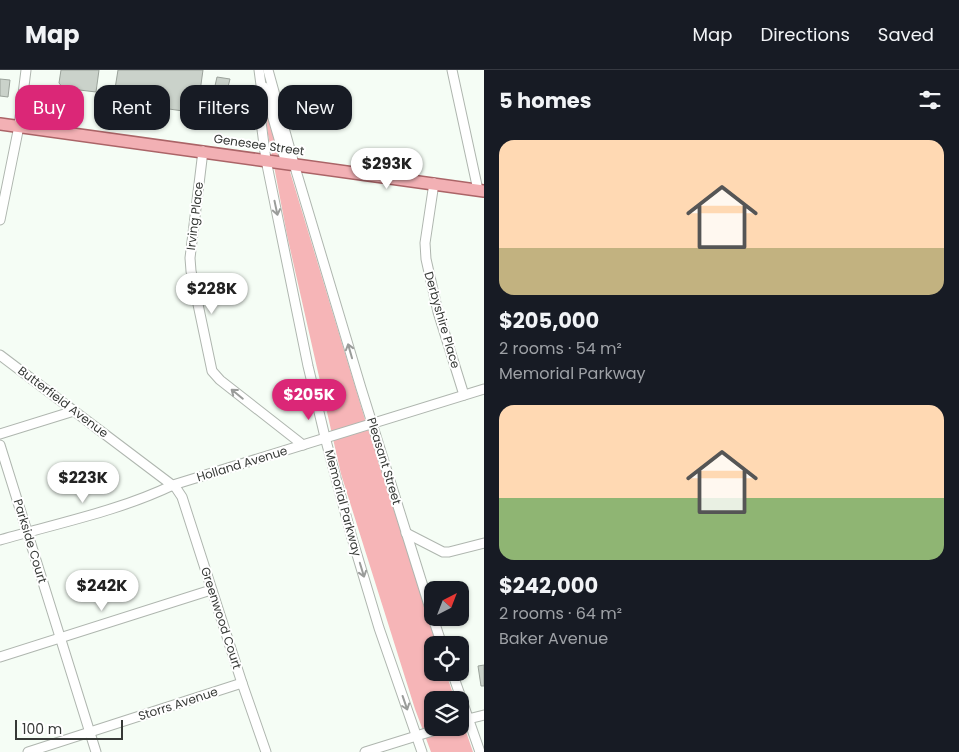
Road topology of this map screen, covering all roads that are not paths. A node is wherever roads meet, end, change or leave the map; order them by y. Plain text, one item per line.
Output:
1 (26, 70) edge
2 (259, 70) edge
3 (268, 70) edge
4 (452, 70) edge
5 (24, 85) edge
6 (0, 124) edge
7 (15, 126) edge
8 (18, 130) edge
9 (48, 130) edge
10 (203, 151) junction
11 (266, 160) junction
12 (290, 163) junction
13 (434, 183) junction
14 (481, 190) edge
15 (0, 220) edge
16 (0, 355) edge
17 (484, 389) edge
18 (464, 395) junction
19 (74, 411) junction
20 (372, 423) junction
21 (0, 434) edge
22 (325, 437) junction
23 (0, 445) edge
24 (302, 445) junction
25 (174, 485) junction
26 (27, 532) junction
27 (406, 533) junction
28 (0, 540) edge
29 (484, 543) edge
30 (424, 588) edge
31 (211, 590) junction
32 (60, 639) junction
33 (0, 657) edge
34 (242, 683) junction
35 (484, 715) edge
36 (469, 719) edge
37 (469, 730) edge
38 (90, 732) junction
39 (424, 734) edge
40 (416, 736) junction
41 (28, 752) edge
42 (96, 752) edge
43 (266, 752) edge
44 (364, 752) edge
45 (422, 752) edge
46 (480, 752) edge

1 - 5 street
2 - 11 street, Memorial Parkway
2 - 12 street
3 - 12 street
4 - 14 street
6 - 7 main road, Genesee Street
8 - 15 street
9 - 10 main road, Genesee Street
10 - 11 main road, Genesee Street
24 -> 10 street, Irving Place
11 - 12 main road, Genesee Street
11 -> 22 street, Memorial Parkway
12 - 13 main road, Genesee Street
20 -> 12 street, Pleasant Street
13 - 14 main road, Genesee Street
13 - 18 street, Derbyshire Place
16 - 19 street, Butterfield Avenue
17 - 18 street, Holland Avenue
18 - 20 street, Holland Avenue
19 - 21 street
19 - 25 street, Butterfield Avenue
20 - 22 street, Holland Avenue
20 - 27 street, Pleasant Street
22 - 24 street, Holland Avenue
22 -> 40 street, Memorial Parkway
23 - 26 street, Parkside Court
24 - 25 street, Holland Avenue
25 - 26 street, Holland Avenue
25 - 31 street, Greenwood Court
26 - 28 street, Holland Avenue
26 - 32 street, Parkside Court
27 - 29 street
27 - 30 street, Pleasant Street
31 - 32 street
31 - 34 street, Greenwood Court
32 - 33 street
32 - 38 street, Parkside Court
34 - 38 street, Storrs Avenue
34 - 43 street, Greenwood Court
35 - 36 street
37 - 46 street
38 - 41 street, Storrs Avenue
38 - 42 street, Parkside Court
39 - 40 street
40 - 44 street
40 - 45 street, Memorial Parkway

